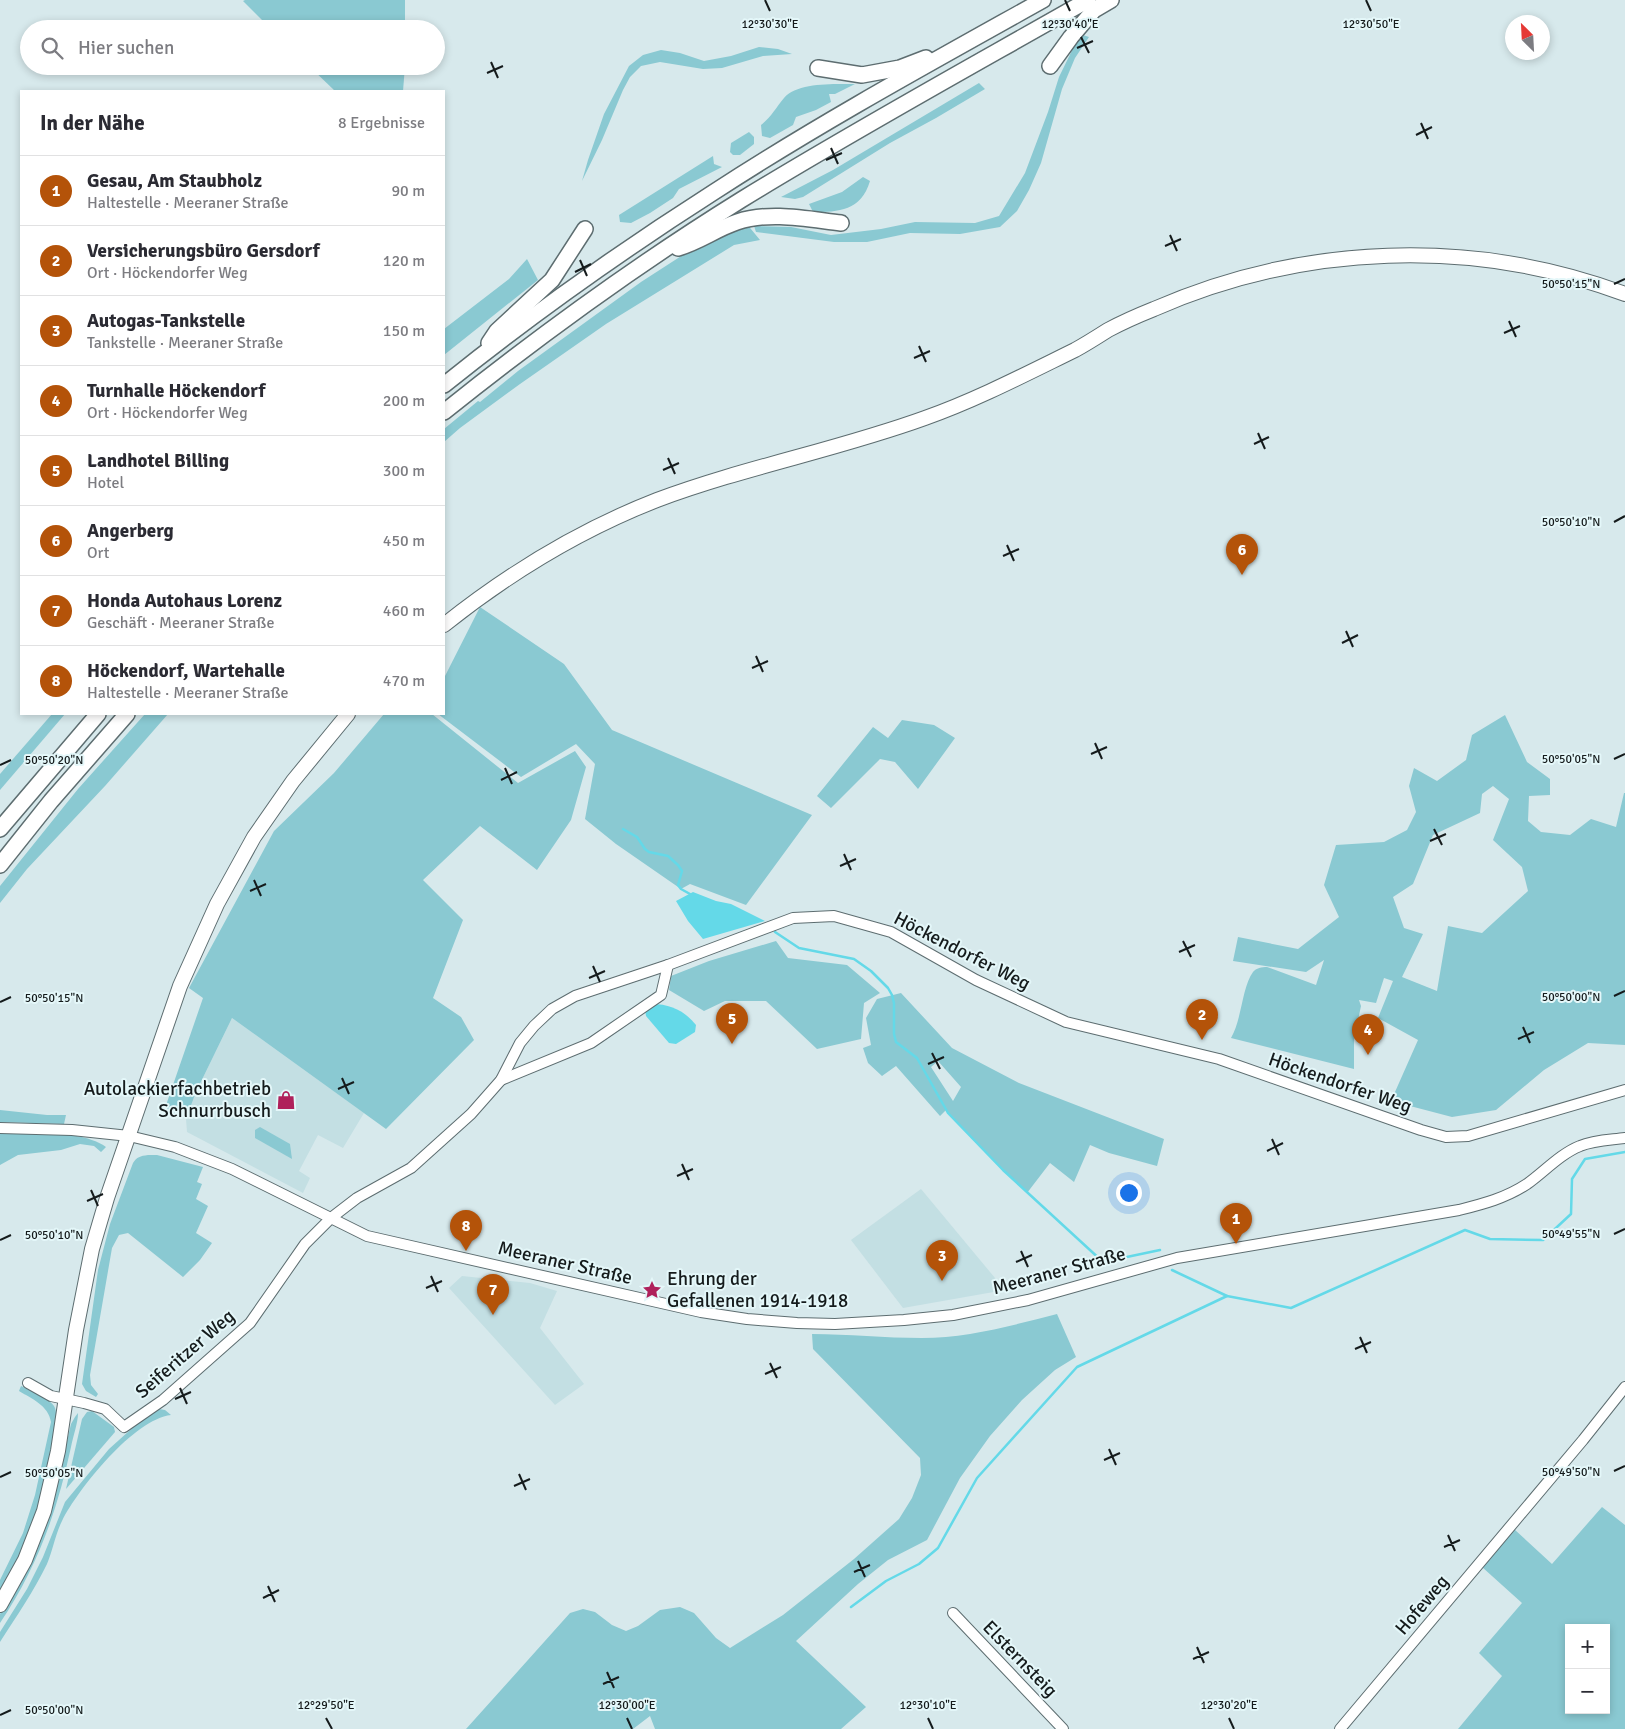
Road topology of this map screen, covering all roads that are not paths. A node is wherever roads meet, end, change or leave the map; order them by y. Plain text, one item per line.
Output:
1 (1043, 0) edge
2 (1088, 0) edge
3 (1111, 0) edge
4 (967, 43) junction
5 (1050, 66) dead end
6 (818, 68) dead end
7 (841, 223) dead end
8 (585, 228) dead end
9 (657, 255) junction
10 (1625, 294) edge
11 (480, 356) junction
12 (445, 384) edge
13 (445, 411) edge
14 (445, 624) edge
15 (97, 715) edge
16 (127, 715) edge
17 (344, 718) edge
18 (0, 829) edge
19 (0, 865) edge
20 (668, 965) junction
21 (501, 1080) junction
22 (1625, 1090) edge
23 (0, 1128) edge
24 (129, 1136) junction
25 (1625, 1138) edge
26 (332, 1218) junction
27 (28, 1383) dead end
28 (1625, 1386) edge
29 (67, 1400) junction
30 (0, 1606) edge
31 (952, 1613) dead end
32 (1063, 1729) edge
33 (1340, 1729) edge

1 - 4 highway
2 - 9 highway
3 - 5 highway
4 - 6 highway
4 - 11 highway
7 - 9 highway
8 - 11 highway
9 - 13 highway
10 - 14 main road
11 - 12 highway
15 - 18 highway
16 - 19 highway
17 - 24 main road
20 - 21 street
20 - 21 street, Höckendorfer Weg
20 - 22 street, Höckendorfer Weg
21 - 26 street, Höckendorfer Weg
23 - 24 street, Meeraner Straße
24 - 26 street, Meeraner Straße
24 - 29 main road
25 - 26 street, Meeraner Straße
26 - 29 street, Seiferitzer Weg
27 - 29 street, Seiferitzer Weg
28 - 33 street, Hofeweg
29 - 30 main road
31 - 32 street, Elsternsteig

